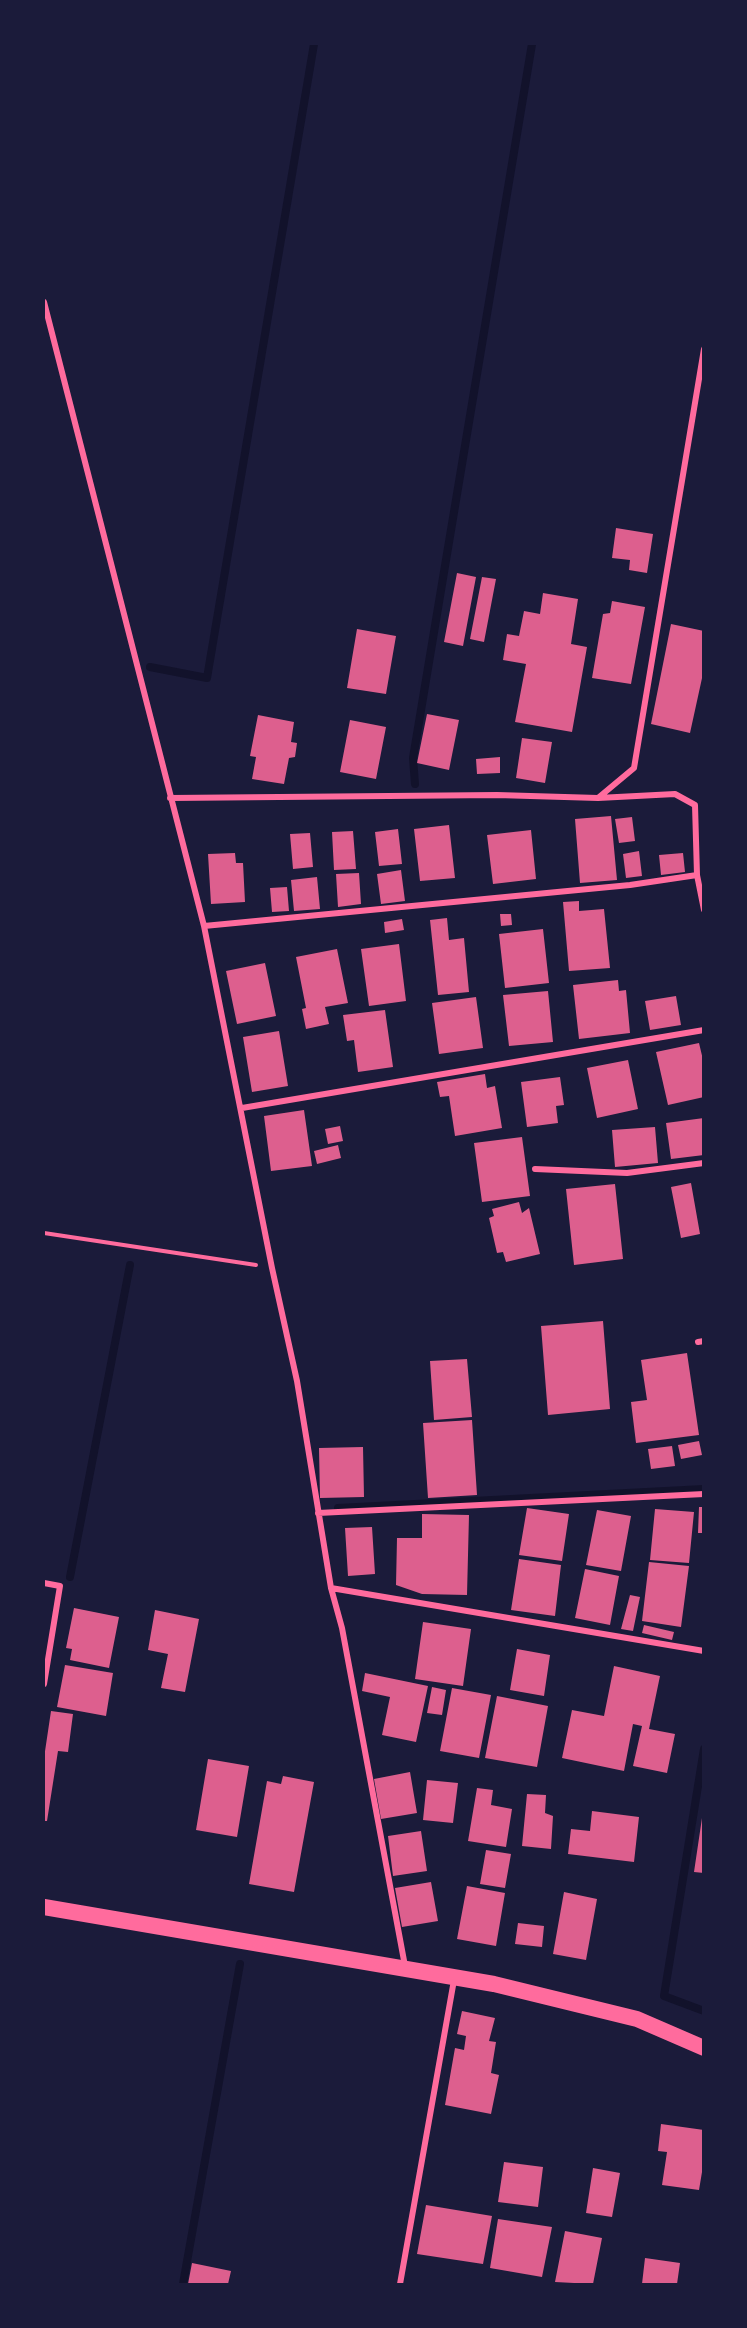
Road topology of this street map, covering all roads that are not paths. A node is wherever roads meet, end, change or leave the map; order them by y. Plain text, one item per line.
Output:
1 (44, 302) edge
2 (704, 349) edge
3 (170, 798) junction
4 (598, 798) junction
5 (697, 875) junction
6 (704, 910) edge
7 (204, 926) junction
8 (704, 1030) edge
9 (242, 1108) junction
10 (704, 1163) edge
11 (535, 1169) dead end
12 (704, 1494) edge
13 (318, 1513) junction
14 (44, 1582) edge
15 (331, 1588) junction
16 (704, 1651) edge
17 (44, 1684) edge
18 (44, 1907) edge
19 (405, 1968) junction
20 (454, 1976) junction
21 (704, 2048) edge
22 (400, 2284) edge

1 - 3 street
2 - 4 street
3 - 4 street
3 - 7 street
4 - 5 street
5 - 6 street
5 - 7 street
7 - 9 street
8 - 9 street
9 - 13 street
10 - 11 street
12 - 13 street
13 - 15 street
14 - 17 street
15 - 16 street
15 - 19 street
18 - 19 highway
19 - 20 highway
20 - 21 highway
20 - 22 street

